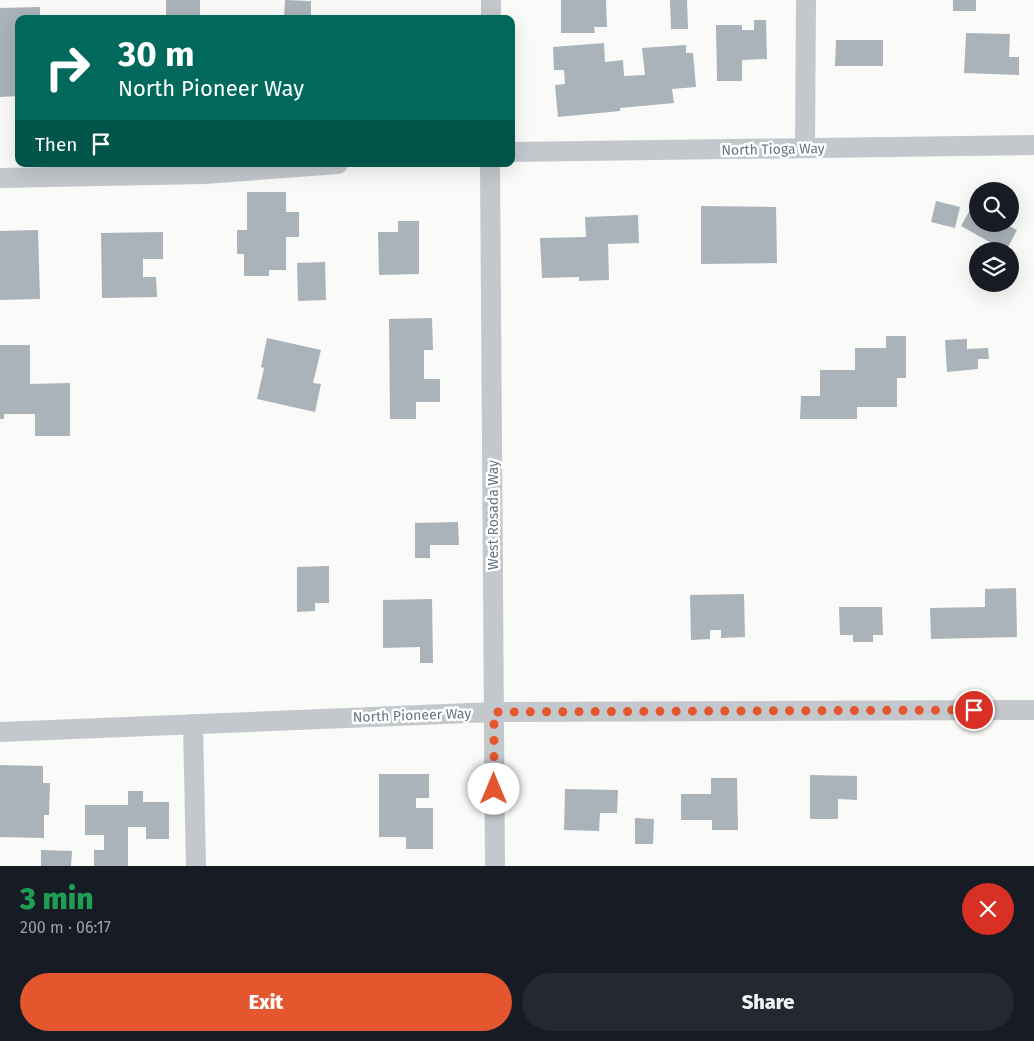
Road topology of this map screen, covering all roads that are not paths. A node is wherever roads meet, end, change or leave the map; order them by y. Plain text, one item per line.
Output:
1 (491, 0) edge
2 (806, 0) edge
3 (491, 15) edge
4 (1034, 145) edge
5 (805, 148) junction
6 (515, 152) edge
7 (298, 167) edge
8 (490, 167) edge
9 (0, 178) edge
10 (1034, 710) edge
11 (494, 712) junction
12 (193, 724) junction
13 (0, 732) edge
14 (196, 866) edge
15 (495, 866) edge

1 - 3 street
2 - 5 street
4 - 5 street, North Tioga Way
5 - 6 street, North Tioga Way
7 - 9 street
8 - 11 street, West Rosada Way
10 - 11 street, North Pioneer Way
11 - 12 street, North Pioneer Way
11 - 15 street, West Rosada Way
12 - 13 street, North Pioneer Way
12 - 14 street

